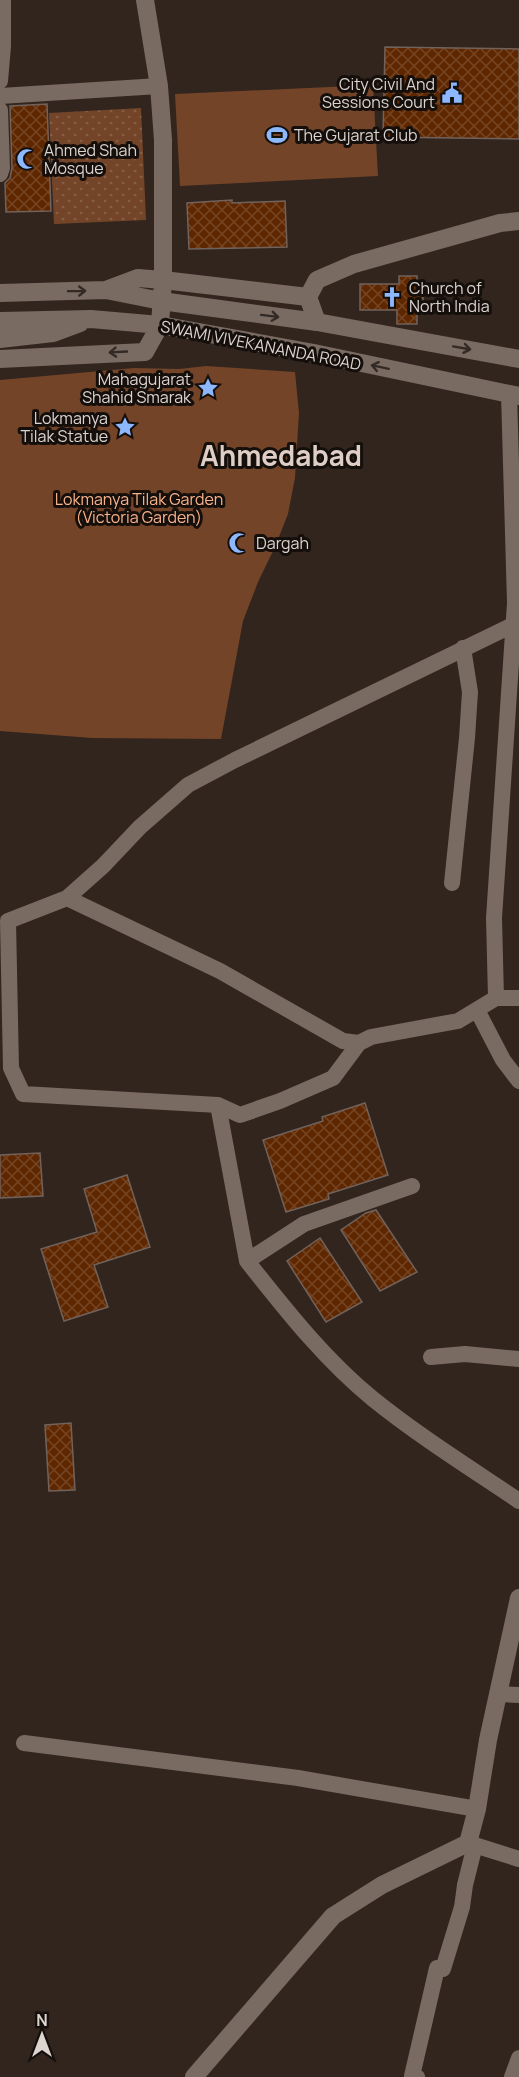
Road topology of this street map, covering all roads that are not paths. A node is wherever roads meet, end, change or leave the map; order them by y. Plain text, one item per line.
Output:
1 (132, 0) edge
2 (145, 0) edge
3 (2, 1) edge
4 (151, 43) junction
5 (0, 81) edge
6 (159, 86) junction
7 (0, 96) edge
8 (0, 110) edge
9 (0, 174) edge
10 (519, 221) edge
11 (163, 280) junction
12 (106, 290) junction
13 (0, 293) edge
14 (308, 297) junction
15 (161, 302) junction
16 (90, 319) junction
17 (0, 321) edge
18 (317, 322) junction
19 (160, 325) junction
20 (0, 339) edge
21 (519, 358) edge
22 (0, 359) edge
23 (514, 395) edge
24 (517, 623) edge
25 (464, 648) junction
26 (452, 883) dead end
27 (67, 898) junction
28 (496, 998) junction
29 (519, 998) edge
30 (477, 1010) junction
31 (359, 1042) junction
32 (519, 1081) edge
33 (18, 1082) junction
34 (0, 1084) edge
35 (218, 1105) junction
36 (412, 1185) dead end
37 (247, 1261) junction
38 (431, 1357) dead end
39 (519, 1359) edge
40 (519, 1501) edge
41 (519, 1598) edge
42 (498, 1694) junction
43 (519, 1695) edge
44 (24, 1743) dead end
45 (477, 1809) junction
46 (472, 1844) junction
47 (519, 1859) edge
48 (519, 2058) edge
49 (195, 2077) edge
50 (417, 2077) edge
51 (512, 2077) edge

1 - 4 main road
2 - 4 main road
3 - 5 street
4 - 6 main road
6 - 7 street
6 - 11 main road
8 - 9 street
10 - 14 main road
11 - 12 main road
11 - 14 main road
11 - 15 main road
13 -> 12 main road
12 - 15 main road
14 - 18 main road
15 -> 18 main road
15 - 19 main road
16 - 17 main road, SWAMI VIVEKANANDA ROAD
16 - 19 main road, SWAMI VIVEKANANDA ROAD
16 - 20 main road
18 -> 21 main road
19 -> 22 main road
23 -> 19 main road, SWAMI VIVEKANANDA ROAD
23 - 24 street
24 - 25 street
24 - 28 street
25 - 26 street
25 - 27 street
27 - 31 street
27 - 33 street
28 - 29 street
28 - 30 street
30 - 31 street
30 - 32 street
31 - 35 street
33 - 34 street
33 - 35 street
35 - 37 street
36 - 37 street
37 - 40 street
38 - 39 street
41 - 42 main road
42 - 43 street
42 - 45 main road
44 - 45 street
45 - 46 main road
46 - 47 street
46 - 49 main road
46 - 50 street
48 - 51 street

